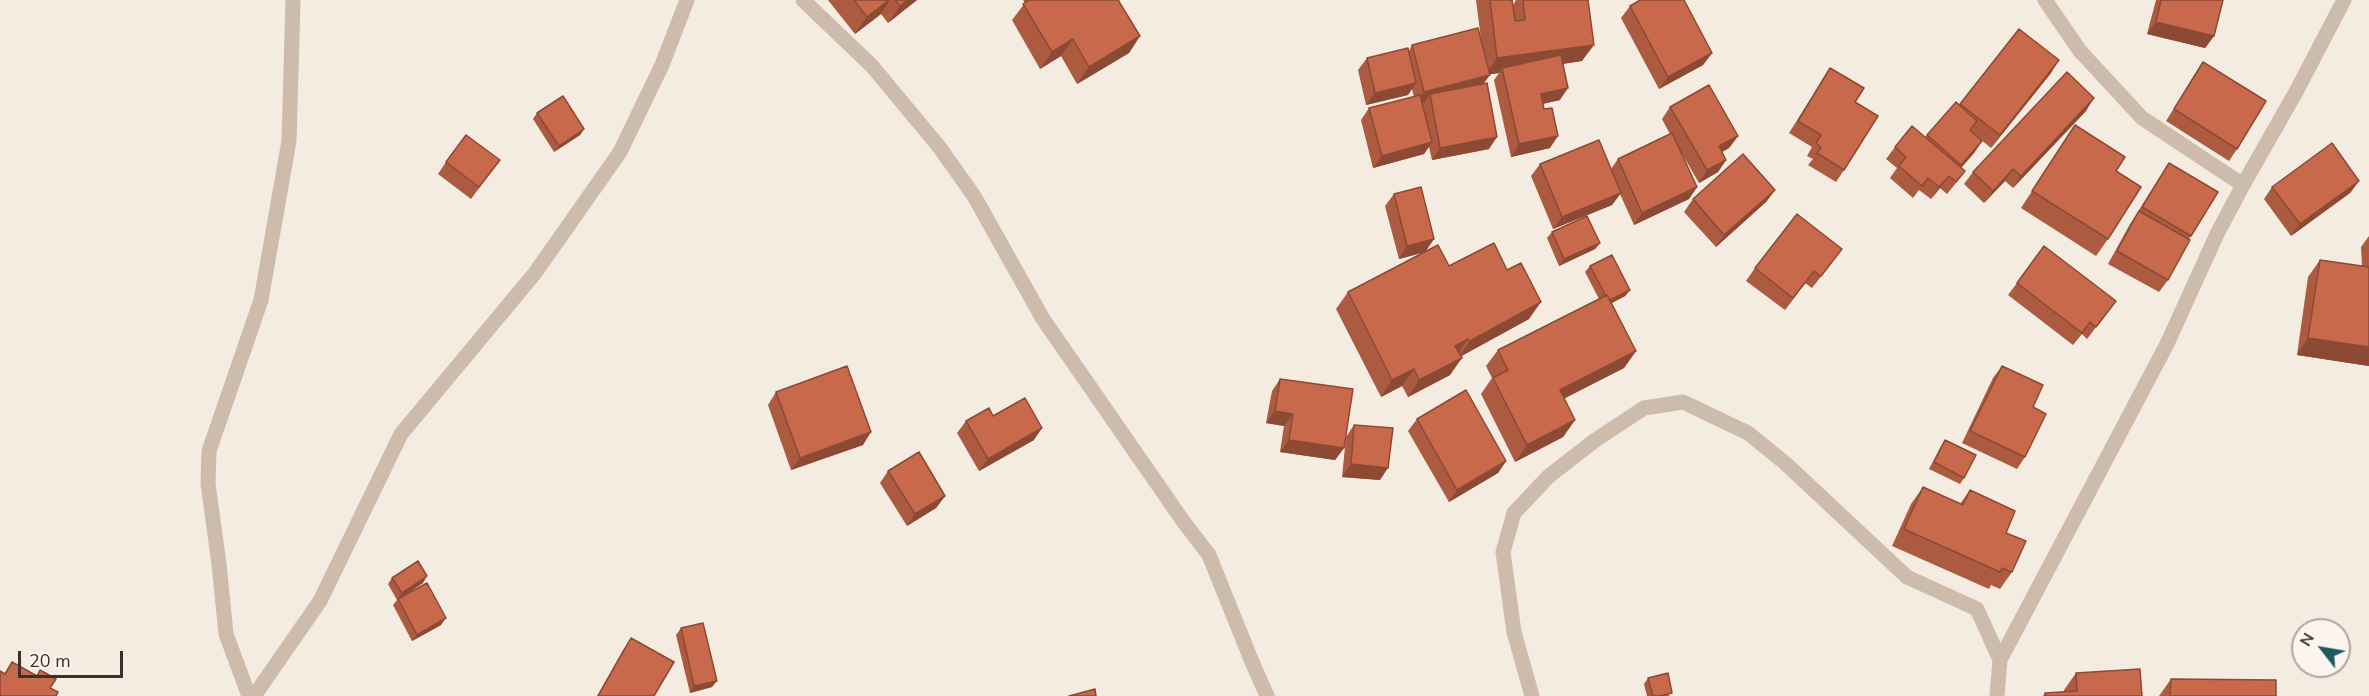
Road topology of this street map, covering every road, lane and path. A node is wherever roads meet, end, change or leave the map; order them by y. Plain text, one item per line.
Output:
1 (293, 0) edge
2 (687, 0) edge
3 (803, 0) edge
4 (2045, 0) edge
5 (2344, 0) edge
6 (2243, 185) junction
7 (2000, 660) junction
8 (249, 696) edge
9 (254, 696) edge
10 (1267, 696) edge
11 (1532, 696) edge
12 (1997, 696) edge

1 - 8 street
2 - 9 street
3 - 10 street
4 - 6 street
5 - 6 street
6 - 7 street
7 - 11 street
7 - 12 street

